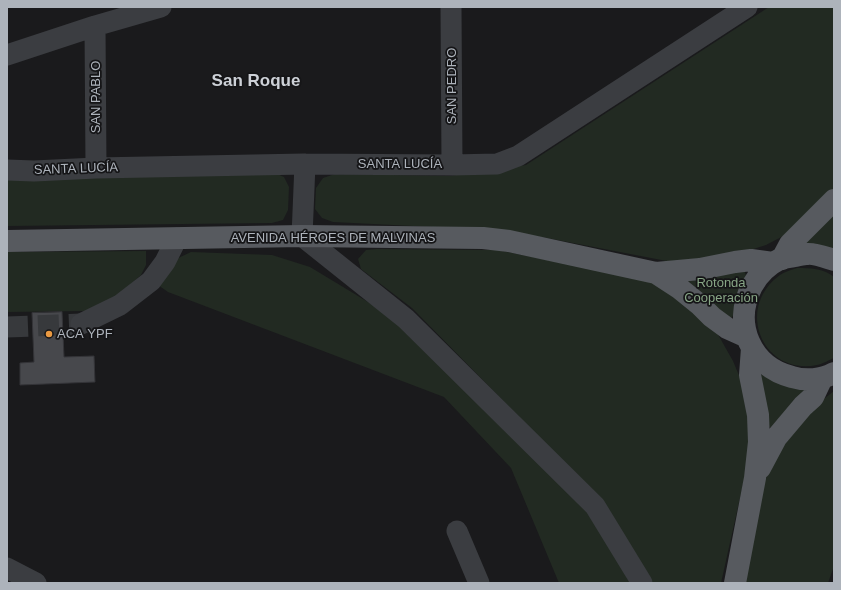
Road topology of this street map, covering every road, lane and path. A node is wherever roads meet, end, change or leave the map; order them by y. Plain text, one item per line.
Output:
1 (161, 7) edge
2 (452, 7) edge
3 (747, 7) edge
4 (95, 26) junction
5 (7, 55) edge
6 (305, 164) junction
7 (452, 165) junction
8 (96, 168) junction
9 (7, 170) edge
10 (834, 200) edge
11 (302, 236) junction
12 (177, 238) junction
13 (7, 241) edge
14 (834, 260) edge
15 (777, 261) junction
16 (656, 273) junction
17 (81, 324) tunnel mouth
18 (749, 343) junction
19 (830, 375) edge
20 (755, 478) junction
21 (457, 531) dead end
22 (7, 568) edge
23 (36, 583) edge
24 (479, 583) edge
25 (642, 583) edge
26 (735, 583) edge

1 - 4 street
2 - 7 street, SAN PEDRO
3 - 7 street, SANTA LUCÍA
4 - 5 street
4 - 8 street, SAN PABLO
6 - 7 street, SANTA LUCÍA
6 - 8 street, SANTA LUCÍA
6 - 11 street
8 - 9 street, SANTA LUCÍA
10 - 15 main road
11 - 12 main road, AVENIDA HÉROES DE MALVINAS
11 - 16 main road, AVENIDA HÉROES DE MALVINAS
11 - 25 street
12 - 13 main road, AVENIDA HÉROES DE MALVINAS
12 - 17 street
14 - 15 main road
15 - 16 main road, AVENIDA HÉROES DE MALVINAS
15 - 18 main road
16 - 18 main road, AVENIDA HÉROES DE MALVINAS
18 - 19 main road
18 - 20 main road
19 - 20 main road
20 - 26 main road
21 - 24 street
22 - 23 street

